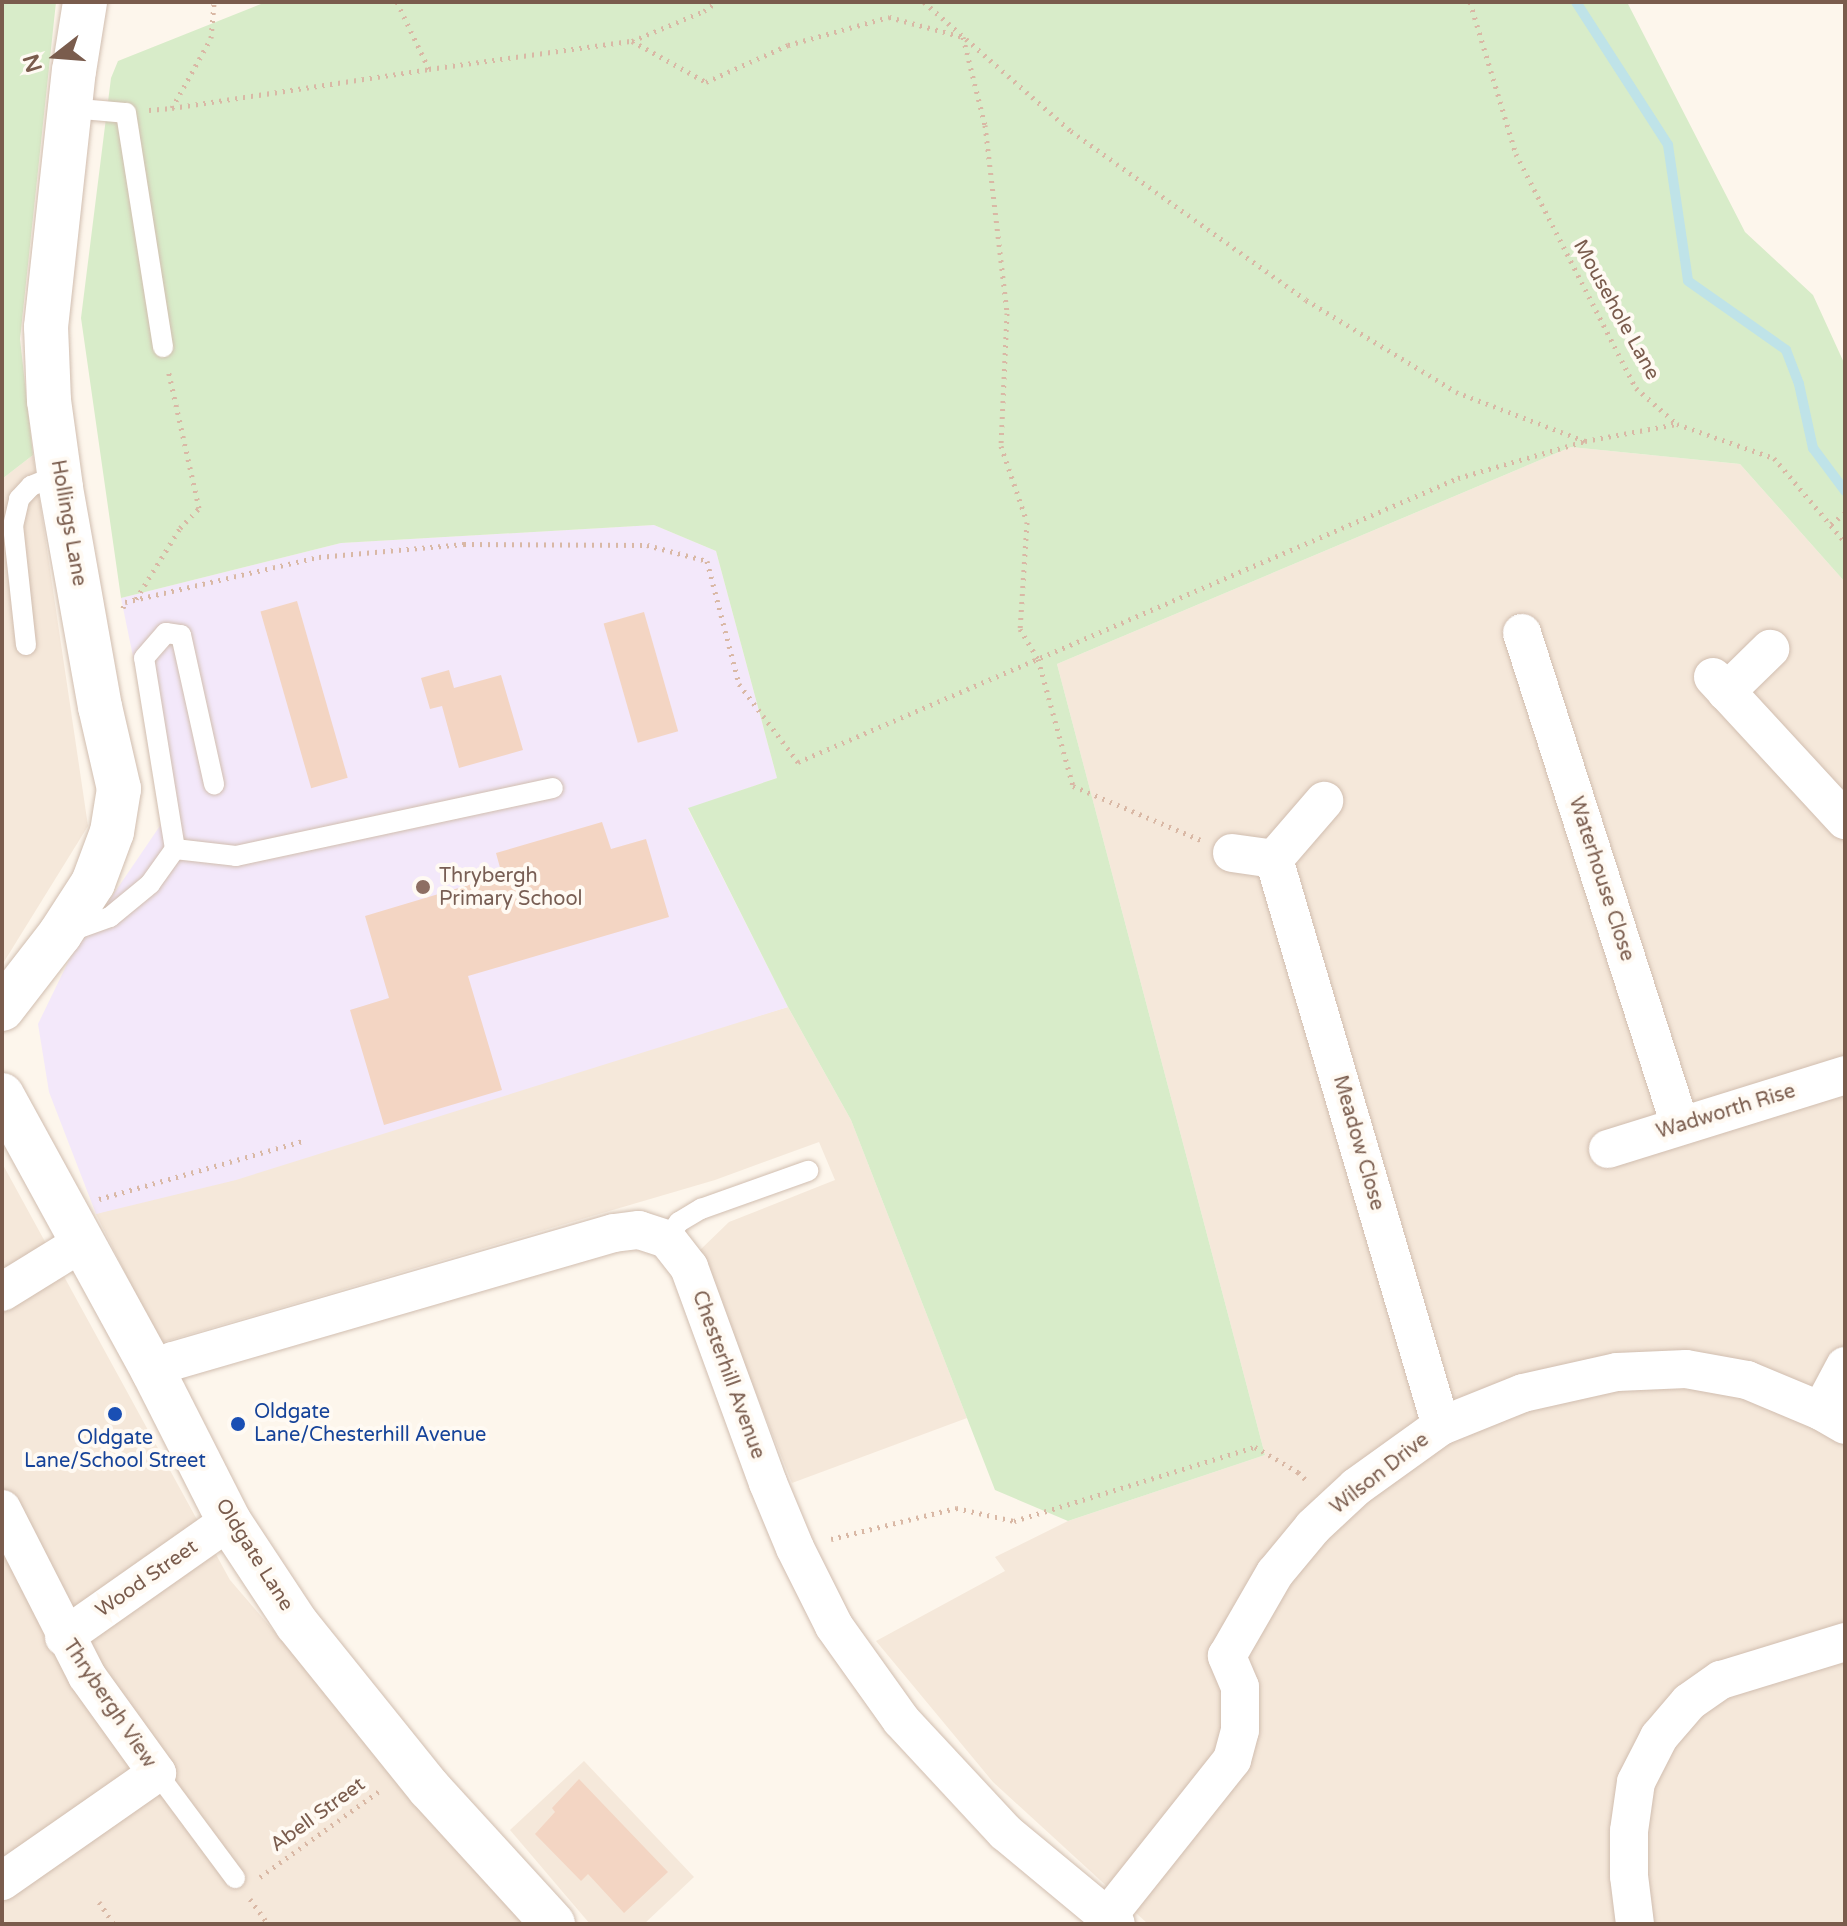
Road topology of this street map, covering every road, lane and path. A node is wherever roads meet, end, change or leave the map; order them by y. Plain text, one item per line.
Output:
1 (85, 2) edge
2 (214, 2) edge
3 (397, 2) edge
4 (717, 2) edge
5 (924, 2) edge
6 (1470, 2) edge
7 (963, 37) junction
8 (632, 41) junction
9 (429, 69) junction
10 (70, 108) junction
11 (172, 108) junction
12 (126, 113) junction
13 (163, 347) joint
14 (1677, 424) junction
15 (1585, 441) junction
16 (60, 474) junction
17 (1845, 513) edge
18 (1831, 524) junction
19 (1845, 542) edge
20 (136, 600) junction
21 (125, 602) dead end
22 (1522, 633) dead end
23 (26, 645) dead end
24 (1770, 649) dead end
25 (1038, 659) junction
26 (214, 784) dead end
27 (553, 788) dead end
28 (1324, 801) dead end
29 (1845, 820) edge
30 (175, 849) junction
31 (1232, 853) joint
32 (1274, 859) junction
33 (60, 934) junction
34 (2, 1009) edge
35 (1845, 1075) edge
36 (2, 1095) edge
37 (1680, 1125) junction
38 (306, 1140) dead end
39 (1608, 1149) dead end
40 (808, 1171) dead end
41 (87, 1222) junction
42 (667, 1239) junction
43 (2, 1292) edge
44 (1845, 1366) edge
45 (153, 1371) junction
46 (1833, 1418) edge
47 (1441, 1426) junction
48 (1334, 1508) junction
49 (2, 1509) edge
50 (229, 1521) junction
51 (795, 1548) junction
52 (64, 1637) junction
53 (1845, 1642) edge
54 (412, 1767) junction
55 (157, 1773) junction
56 (245, 1879) joint
57 (2, 1881) edge
58 (99, 1902) dead end
59 (1111, 1920) edge
60 (114, 1924) edge
61 (553, 1924) edge
62 (1635, 1924) edge

1 - 10 street, Hollings Lane
2 - 11 path
3 - 9 path
4 - 8 path
5 - 7 path
6 - 14 path, Mousehole Lane
7 - 8 path
7 - 15 path
7 - 25 path
8 - 9 path
9 - 11 path
10 - 12 lane
10 - 16 street, Hollings Lane
11 - 12 path
12 - 13 lane
13 - 20 path
14 - 15 path
14 - 18 path, Mousehole Lane
15 - 25 path
16 - 23 lane
16 - 33 street, Hollings Lane
17 - 18 path
18 - 19 path, Mousehole Lane
20 - 21 path
20 - 25 path
22 - 37 street, Waterhouse Close
24 - 29 street
25 - 31 path
26 - 30 lane
27 - 30 lane
28 - 32 street
30 - 33 lane
31 - 32 street
32 - 47 street, Meadow Close
33 - 34 street, Hollings Lane
35 - 37 street, Wadworth Rise
36 - 41 street, Oldgate Lane
37 - 39 street, Wadworth Rise
38 - 41 path
40 - 42 lane
41 - 43 street
41 - 45 street, Oldgate Lane
42 - 45 street
42 - 51 street, Chesterhill Avenue
44 - 46 street
45 - 50 street, Oldgate Lane
46 - 47 street, Wilson Drive
47 - 48 street, Wilson Drive
48 - 51 path
48 - 59 street, Wilson Drive
49 - 52 street, Thrybergh View
50 - 52 street, Wood Street
50 - 54 street, Oldgate Lane
51 - 59 street, Chesterhill Avenue
52 - 55 street, Thrybergh View
53 - 62 street
54 - 56 path, Abell Street
54 - 61 street, Oldgate Lane
55 - 56 lane
55 - 57 street, Thrybergh View
58 - 60 path

